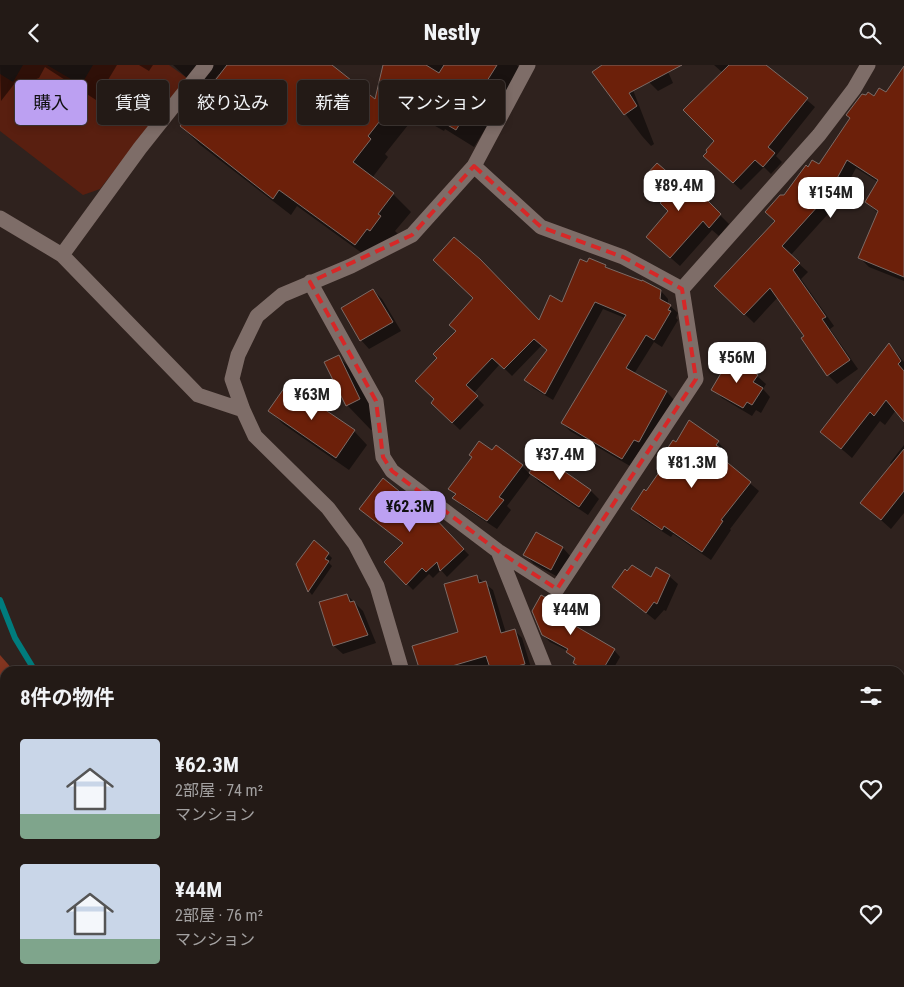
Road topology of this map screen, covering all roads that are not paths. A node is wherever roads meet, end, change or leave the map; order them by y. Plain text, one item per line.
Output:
1 (206, 65) edge
2 (528, 65) edge
3 (868, 65) edge
4 (474, 166) junction
5 (0, 218) edge
6 (62, 255) junction
7 (310, 282) junction
8 (682, 289) junction
9 (243, 410) junction
10 (498, 551) junction
11 (400, 666) edge
12 (544, 666) edge

1 - 6 street
2 - 4 street
3 - 8 street
4 - 7 street
4 - 8 street
5 - 6 street
6 - 9 street
7 - 9 street
7 - 10 street
8 - 10 street
9 - 11 street
10 - 12 street

